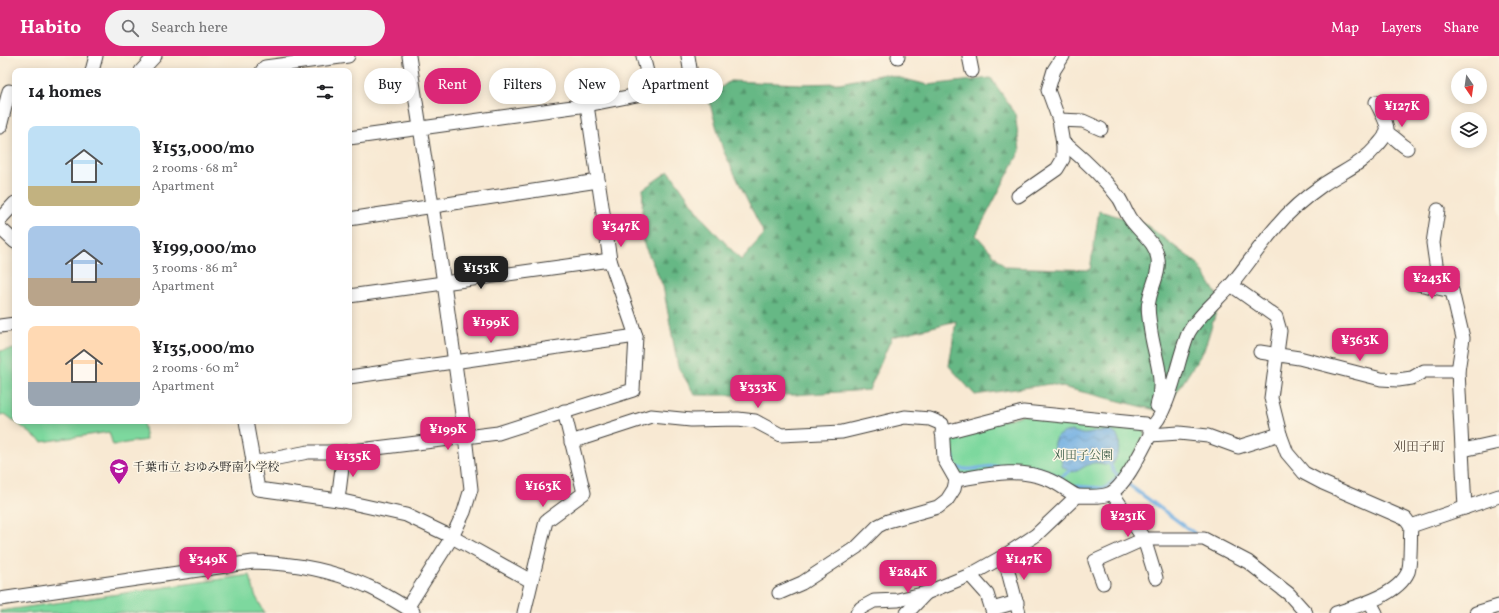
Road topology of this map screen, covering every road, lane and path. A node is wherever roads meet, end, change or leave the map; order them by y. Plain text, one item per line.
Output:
1 (96, 56) edge
2 (348, 56) edge
3 (409, 56) edge
4 (643, 56) edge
5 (688, 56) edge
6 (969, 56) edge
7 (1063, 56) edge
8 (93, 68) edge
9 (265, 68) edge
10 (691, 68) edge
11 (972, 71) dead end
12 (12, 91) edge
13 (620, 98) edge
14 (1376, 102) dead end
15 (587, 104) joint
16 (1059, 120) junction
17 (0, 127) edge
18 (419, 128) junction
19 (1101, 129) dead end
20 (1386, 132) junction
21 (352, 138) edge
22 (1063, 144) junction
23 (1407, 148) dead end
24 (598, 181) junction
25 (1018, 196) dead end
26 (12, 206) edge
27 (431, 206) junction
28 (1438, 210) dead end
29 (352, 218) edge
30 (0, 219) edge
31 (0, 228) edge
32 (12, 239) edge
33 (610, 260) junction
34 (444, 283) junction
35 (1418, 284) dead end
36 (1231, 285) junction
37 (1452, 291) junction
38 (352, 296) edge
39 (12, 324) edge
40 (0, 326) edge
41 (636, 336) junction
42 (1260, 352) dead end
43 (1277, 355) junction
44 (454, 362) junction
45 (1458, 371) junction
46 (352, 377) edge
47 (564, 411) junction
48 (246, 424) edge
49 (1150, 432) junction
50 (942, 433) junction
51 (1280, 434) junction
52 (465, 436) junction
53 (571, 442) junction
54 (1499, 442) edge
55 (1463, 450) junction
56 (344, 452) junction
57 (252, 463) junction
58 (956, 480) junction
59 (1112, 493) junction
60 (1077, 496) junction
61 (1499, 496) edge
62 (338, 500) junction
63 (1465, 508) junction
64 (1411, 526) junction
65 (452, 537) junction
66 (1144, 539) junction
67 (1004, 556) junction
68 (970, 575) junction
69 (1156, 578) dead end
70 (531, 580) junction
71 (1102, 583) dead end
72 (779, 593) dead end
73 (926, 593) junction
74 (0, 599) edge
75 (1370, 602) junction
76 (1499, 606) edge
77 (1018, 607) edge
78 (410, 610) edge
79 (993, 611) edge
80 (524, 613) edge
81 (857, 613) edge
82 (907, 613) edge
83 (1306, 613) edge
84 (1336, 613) edge
85 (1376, 613) edge
86 (1476, 613) edge

1 - 8 street
2 - 9 street
3 - 18 street
4 - 13 street
5 - 10 street
6 - 11 street
7 - 16 street
12 - 17 street
14 - 20 street
15 - 18 street
15 - 24 street
16 - 19 street
16 - 22 street
18 - 21 street
18 - 27 street
20 - 23 street
20 - 36 street
22 - 25 street
22 - 49 street
24 - 27 street
24 - 33 street
26 - 30 street
27 - 29 street
27 - 34 street
28 - 37 street
31 - 32 street
33 - 34 street
33 - 41 street
34 - 38 street
34 - 44 street
35 - 37 street
36 - 43 street
36 - 49 street
37 - 45 street
39 - 40 street
41 - 44 street
41 - 47 street
42 - 43 street
43 - 45 street
43 - 51 street
44 - 46 street
44 - 52 street
45 - 55 street
47 - 52 street
47 - 53 street
48 - 57 street
49 - 50 street
49 - 51 street
49 - 59 street
50 - 53 street
50 - 58 street
51 - 64 street
52 - 56 street
52 - 65 street
53 - 70 street
54 - 55 street
55 - 63 street
56 - 57 street
56 - 62 street
57 - 62 street
58 - 60 street
58 - 72 street
59 - 60 street
59 - 66 street
60 - 67 street
61 - 63 street
62 - 65 street
63 - 64 street
64 - 75 street
65 - 70 street
65 - 78 street
66 - 69 street
66 - 71 street
66 - 83 street
67 - 68 street
67 - 77 street
68 - 73 street
68 - 79 street
70 - 80 street
73 - 81 street
73 - 82 street
74 - 78 street
75 - 84 street
75 - 85 street
76 - 86 street
77 - 79 street

